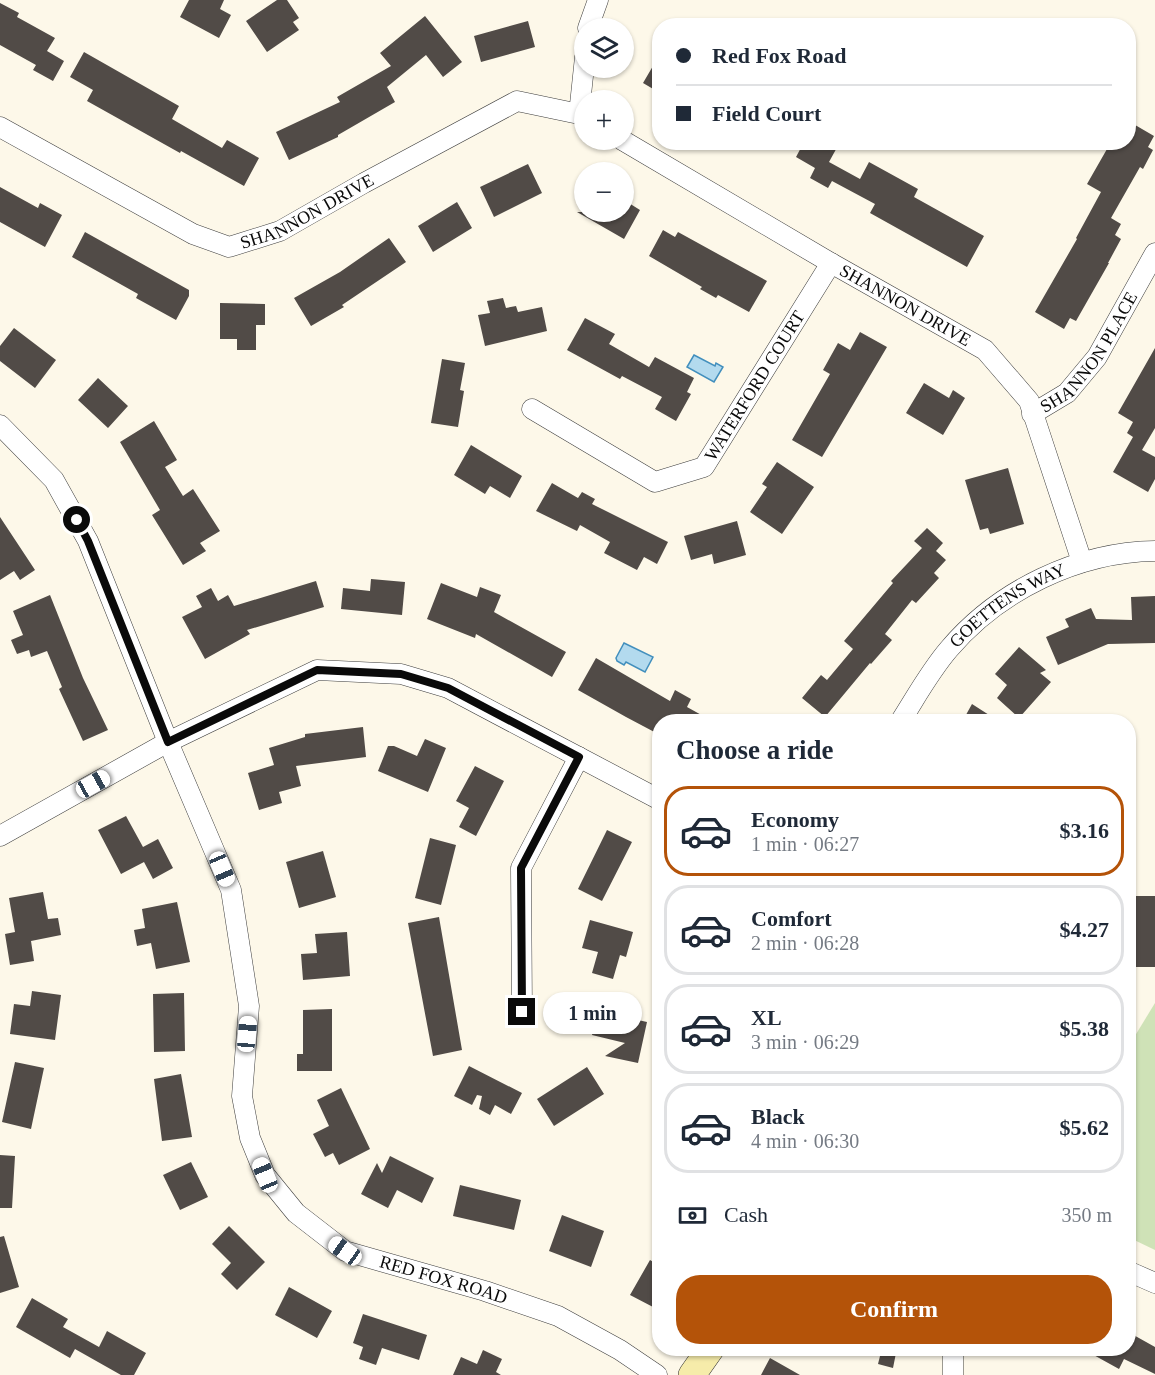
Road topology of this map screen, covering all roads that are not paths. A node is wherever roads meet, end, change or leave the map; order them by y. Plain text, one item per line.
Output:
1 (598, 0) edge
2 (592, 18) edge
3 (574, 114) edge
4 (0, 127) edge
5 (634, 147) edge
6 (1155, 253) edge
7 (831, 263) junction
8 (532, 409) dead end
9 (1032, 414) junction
10 (0, 425) edge
11 (1155, 551) edge
12 (1083, 562) junction
13 (905, 714) edge
14 (168, 742) junction
15 (579, 757) junction
16 (652, 796) edge
17 (0, 836) edge
18 (522, 1012) dead end
19 (1136, 1275) edge
20 (1155, 1283) edge
21 (705, 1356) edge
22 (953, 1356) edge
23 (657, 1375) edge
24 (692, 1375) edge
25 (953, 1375) edge

1 - 2 street
3 - 4 street, SHANNON DRIVE
5 - 7 street, SHANNON DRIVE
6 - 9 street, SHANNON PLACE
7 - 8 street, WATERFORD COURT
7 - 9 street, SHANNON DRIVE
9 - 12 street, SHANNON DRIVE
10 - 14 street, RED FOX ROAD
11 - 12 street, GOETTENS WAY
12 - 13 street, GOETTENS WAY
14 - 15 street
14 - 17 street
14 - 23 street, RED FOX ROAD
15 - 16 street
15 - 18 street
19 - 20 street
21 - 24 street
22 - 25 street

